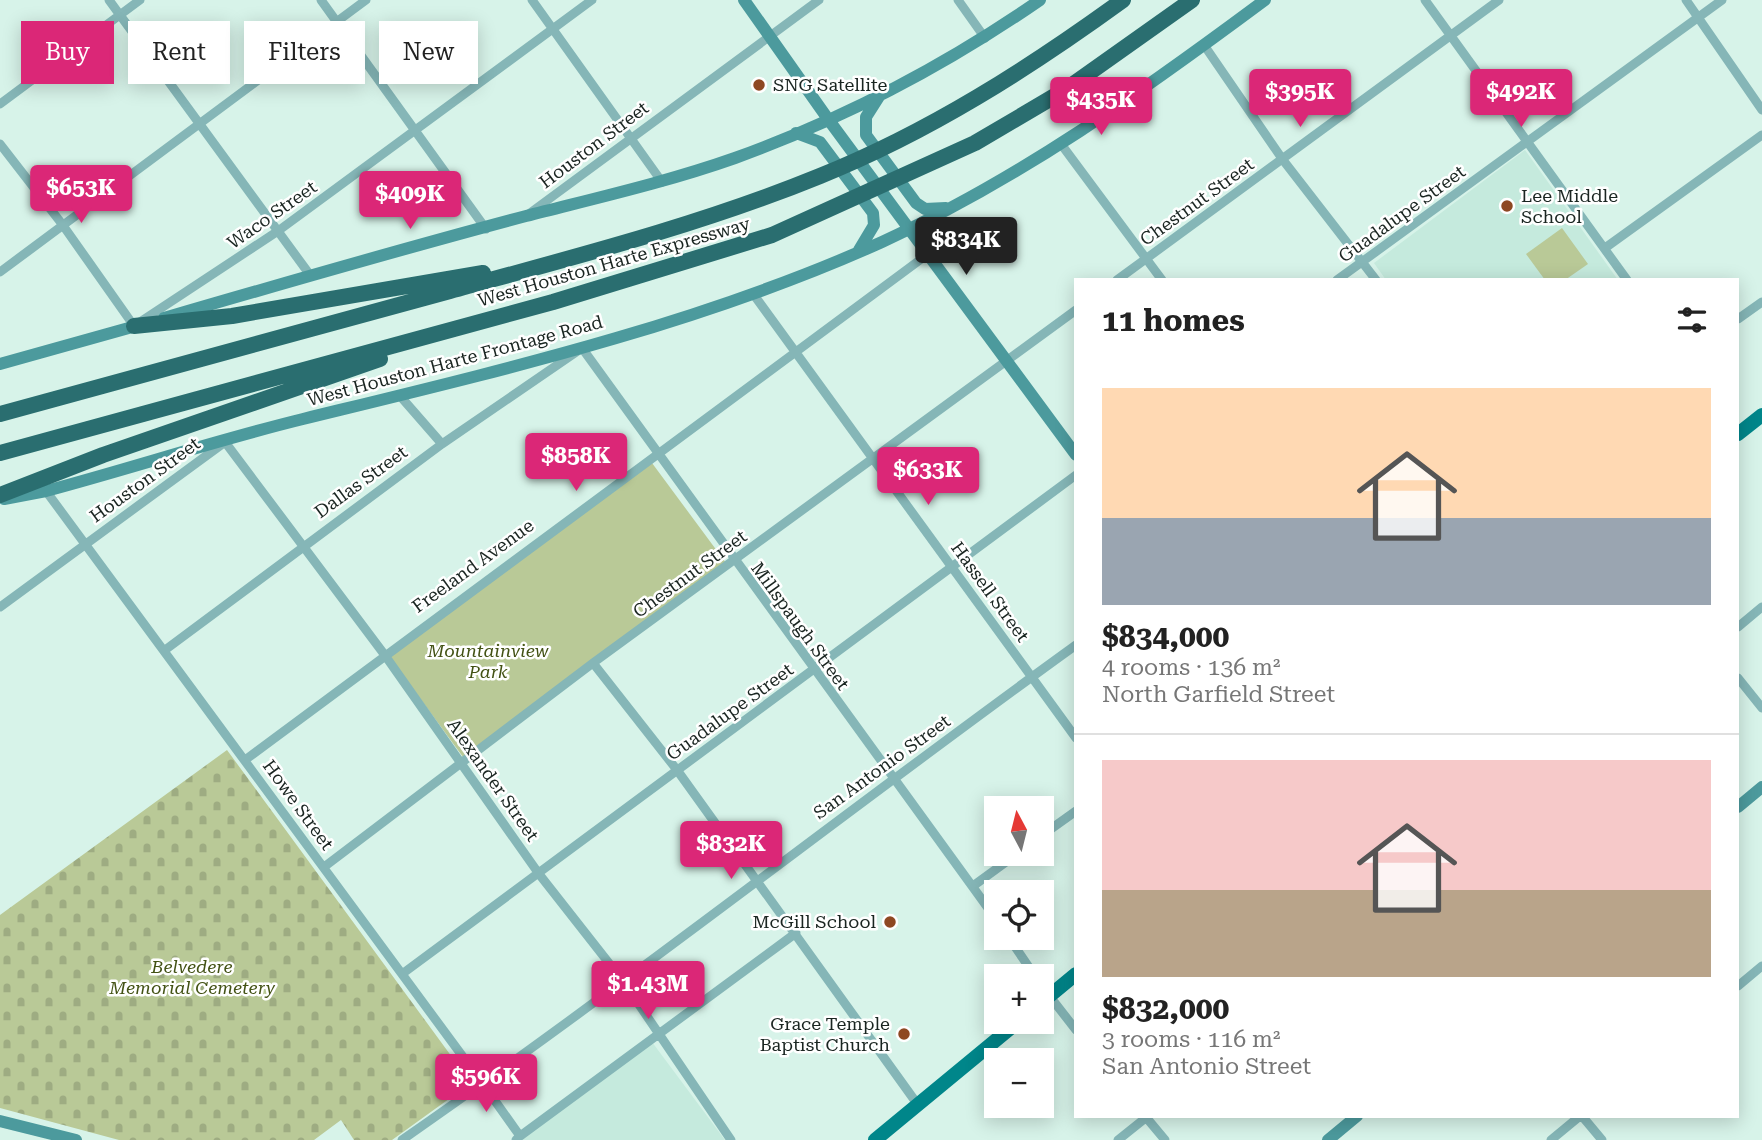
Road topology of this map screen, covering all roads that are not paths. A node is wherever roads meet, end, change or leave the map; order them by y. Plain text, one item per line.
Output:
1 (108, 0) edge
2 (140, 0) edge
3 (321, 0) edge
4 (366, 0) edge
5 (532, 0) edge
6 (592, 0) edge
7 (744, 0) edge
8 (818, 0) edge
9 (958, 0) edge
10 (1040, 0) edge
11 (1123, 0) edge
12 (1192, 0) edge
13 (1265, 0) edge
14 (1425, 0) edge
15 (1499, 0) edge
16 (1686, 0) edge
17 (1722, 0) edge
18 (119, 15) junction
19 (1699, 17) junction
20 (336, 21) edge
21 (338, 21) edge
22 (553, 29) junction
23 (769, 36) junction
24 (1451, 36) junction
25 (985, 38) junction
26 (1204, 45) junction
27 (365, 60) edge
28 (252, 84) edge
29 (880, 95) junction
30 (0, 104) edge
31 (1762, 110) edge
32 (828, 119) junction
33 (199, 123) junction
34 (418, 131) junction
35 (796, 133) junction
36 (1762, 135) edge
37 (630, 137) junction
38 (1529, 142) junction
39 (0, 144) edge
40 (1061, 144) junction
41 (1283, 160) junction
42 (662, 182) junction
43 (954, 207) junction
44 (524, 217) junction
45 (62, 224) junction
46 (486, 229) junction
47 (909, 229) junction
48 (278, 232) junction
49 (1605, 248) junction
50 (856, 253) junction
51 (928, 254) junction
52 (1146, 258) junction
53 (568, 259) junction
54 (1362, 261) junction
55 (0, 272) edge
56 (310, 275) junction
57 (1120, 278) edge
58 (1161, 278) edge
59 (1340, 278) edge
60 (1375, 278) edge
61 (1625, 278) edge
62 (754, 295) junction
63 (553, 302) junction
64 (1762, 302) edge
65 (1074, 311) edge
66 (1739, 318) edge
67 (134, 326) junction
68 (582, 348) junction
69 (794, 352) junction
70 (1007, 361) junction
71 (0, 364) edge
72 (401, 397) junction
73 (0, 414) edge
74 (1762, 415) edge
75 (1739, 432) edge
76 (225, 442) junction
77 (442, 444) junction
78 (1074, 452) edge
79 (0, 453) edge
80 (656, 453) junction
81 (874, 459) junction
82 (1074, 476) edge
83 (46, 491) junction
84 (0, 495) edge
85 (0, 500) edge
86 (83, 544) junction
87 (304, 546) junction
88 (734, 562) junction
89 (953, 567) junction
90 (0, 607) edge
91 (1762, 607) edge
92 (1739, 626) edge
93 (1074, 646) edge
94 (164, 650) junction
95 (384, 654) junction
96 (593, 663) junction
97 (814, 671) junction
98 (1032, 677) junction
99 (1739, 679) edge
100 (1762, 708) edge
101 (1074, 735) edge
102 (245, 760) junction
103 (462, 763) junction
104 (677, 770) junction
105 (891, 778) junction
106 (1762, 787) edge
107 (1739, 806) edge
108 (1074, 812) edge
109 (1054, 827) edge
110 (1000, 866) edge
111 (324, 867) junction
112 (539, 874) junction
113 (756, 880) junction
114 (973, 886) junction
115 (984, 902) edge
116 (796, 933) junction
117 (1762, 966) edge
118 (402, 974) junction
119 (1074, 975) edge
120 (623, 981) junction
121 (1739, 985) edge
122 (1054, 988) edge
123 (1054, 1006) edge
124 (1074, 1028) edge
125 (656, 1034) junction
126 (1004, 1034) edge
127 (483, 1084) junction
128 (918, 1105) junction
129 (1145, 1118) edge
130 (1147, 1118) edge
131 (1355, 1118) edge
132 (1578, 1118) edge
133 (1583, 1118) edge
134 (0, 1121) edge
135 (885, 1137) edge
136 (518, 1138) edge
137 (76, 1140) edge
138 (402, 1140) edge
139 (731, 1140) edge
140 (1118, 1140) edge
141 (1165, 1140) edge
142 (1328, 1140) edge
143 (1551, 1140) edge
144 (1602, 1140) edge

1 - 18 street
2 - 18 street
3 - 20 street
4 - 21 street
5 - 22 street
6 - 22 street, Waco Street
7 - 23 main road
8 - 23 street, Houston Street
9 - 25 street
10 - 25 main road
11 - 53 highway, West Houston Harte Expressway
12 - 63 highway, West Houston Harte Expressway
13 - 26 main road
14 - 24 street
15 - 24 street, Chestnut Street
16 - 19 street
17 - 19 street, Guadalupe Street
18 - 30 street
18 - 33 street
19 - 31 street
19 - 38 street, Guadalupe Street
22 - 34 street, Waco Street
22 - 37 street
23 - 32 main road
23 - 37 street, Houston Street
24 - 38 street
24 - 41 street, Chestnut Street
25 - 29 main road
26 - 40 main road
26 - 41 street
27 - 34 street
28 - 33 street
29 - 32 main road
29 - 43 main road
32 - 35 main road
32 - 47 main road
33 - 45 street
33 - 48 street
34 - 46 street
34 - 48 street, Waco Street
35 - 42 main road
35 - 50 main road
36 - 49 street
37 - 42 street
37 - 44 street, Houston Street
38 - 49 street
38 - 54 street, Guadalupe Street
39 - 45 street
40 - 43 main road
40 - 52 street
41 - 52 street, Chestnut Street
41 - 54 street
42 - 44 main road
43 - 47 main road
44 - 46 main road
45 - 55 street
45 - 67 street
46 - 56 main road
47 - 50 main road, West Houston Harte Frontage Road
47 - 51 main road
48 - 56 street
48 - 67 street, Waco Street
49 - 61 street
50 - 62 main road, West Houston Harte Frontage Road
51 - 69 street, Freeland Avenue
51 - 70 main road
52 - 57 street, Chestnut Street
52 - 58 street
53 - 67 highway
53 - 73 highway, West Houston Harte Expressway
54 - 59 street, Guadalupe Street
54 - 60 street
56 - 67 main road
62 - 68 main road, West Houston Harte Frontage Road
62 - 69 street, Hassell Street
63 - 79 highway, West Houston Harte Expressway
63 - 84 highway
64 - 66 street
65 - 70 street, Chestnut Street
67 - 71 main road
68 - 72 main road, West Houston Harte Frontage Road
68 - 77 street, Dallas Street
68 - 80 street, Millspaugh Street
69 - 80 street, Freeland Avenue
69 - 81 street, Hassell Street
70 - 78 main road
70 - 81 street, Chestnut Street
72 - 76 main road, West Houston Harte Frontage Road
72 - 77 street
74 - 75 main road
76 - 83 main road, West Houston Harte Frontage Road
76 - 86 street, Houston Street
76 - 87 street, Alexander Street
77 - 87 street, Dallas Street
80 - 88 street, Millspaugh Street
80 - 95 street, Freeland Avenue
81 - 88 street, Chestnut Street
81 - 89 street, Hassell Street
82 - 89 street, Guadalupe Street
83 - 85 main road, West Houston Harte Frontage Road
83 - 86 street, Howe Street
86 - 90 street, Houston Street
86 - 94 street, Howe Street
87 - 94 street, Dallas Street
87 - 95 street, Alexander Street
88 - 96 street, Chestnut Street
88 - 97 street, Millspaugh Street
89 - 97 street, Guadalupe Street
89 - 98 street, Hassell Street
91 - 92 street
93 - 98 street, San Antonio Street
94 - 102 street, Howe Street
95 - 102 street, Freeland Avenue
95 - 103 street, Alexander Street
96 - 103 street, Chestnut Street
96 - 104 street
97 - 104 street, Guadalupe Street
97 - 105 street, Millspaugh Street
98 - 101 street, Hassell Street
98 - 105 street, San Antonio Street
99 - 100 street
102 - 111 street, Howe Street
103 - 111 street, Chestnut Street
103 - 112 street, Alexander Street
104 - 112 street, Guadalupe Street
104 - 113 street
105 - 113 street, San Antonio Street
105 - 114 street, Millspaugh Street
106 - 107 main road
108 - 109 street
110 - 114 street
111 - 118 street, Howe Street
112 - 118 street, Guadalupe Street
112 - 120 street, Alexander Street
113 - 116 street
113 - 120 street, San Antonio Street
114 - 115 street, Millspaugh Street
116 - 125 street
116 - 128 street
117 - 121 street
118 - 127 street, Howe Street
119 - 122 main road
120 - 125 street, Alexander Street
120 - 127 street, San Antonio Street
123 - 124 street
125 - 136 street
125 - 139 street, Alexander Street
126 - 128 main road
127 - 136 street, Howe Street
127 - 138 street, San Antonio Street
128 - 135 main road
129 - 140 street
130 - 141 street
131 - 142 main road
132 - 143 street
133 - 144 street
134 - 137 main road

